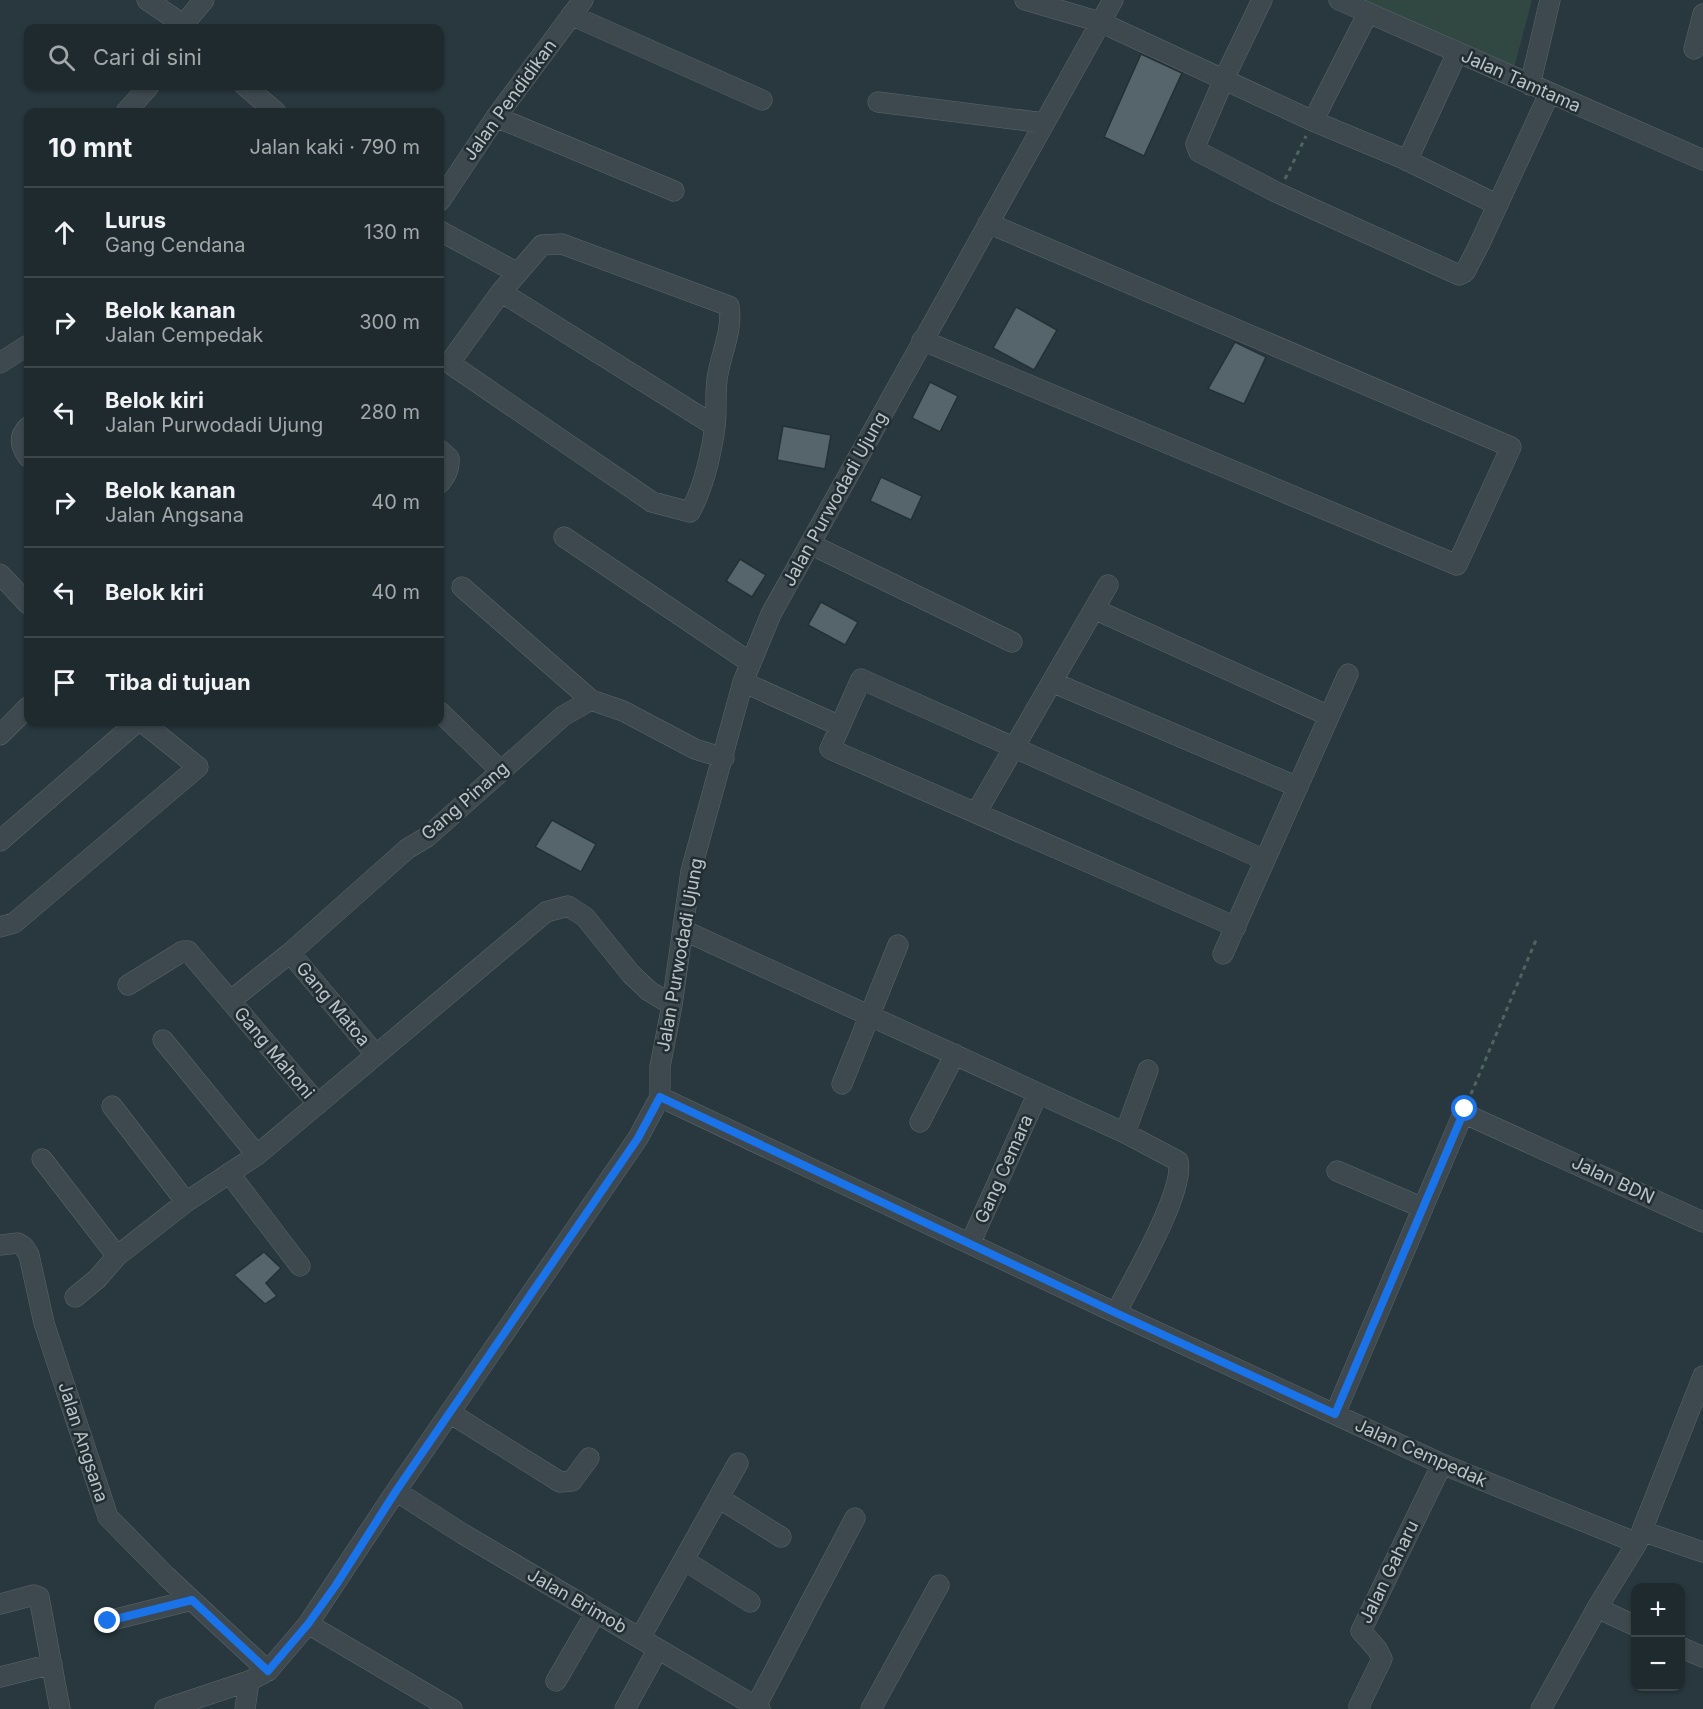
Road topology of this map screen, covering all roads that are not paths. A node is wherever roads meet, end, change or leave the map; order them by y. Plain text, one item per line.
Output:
1 (147, 0) edge
2 (204, 0) edge
3 (1025, 0) edge
4 (1113, 0) edge
5 (1262, 0) edge
6 (1339, 0) edge
7 (1550, 0) edge
8 (577, 8) edge
9 (1368, 13) junction
10 (1703, 14) edge
11 (1100, 22) junction
12 (181, 24) edge
13 (187, 24) edge
14 (1694, 49) dead end
15 (1457, 53) junction
16 (1224, 79) junction
17 (1530, 86) junction
18 (145, 90) edge
19 (250, 90) edge
20 (1549, 94) junction
21 (762, 100) dead end
22 (878, 102) dead end
23 (130, 108) edge
24 (271, 108) edge
25 (496, 117) junction
26 (1313, 121) junction
27 (1044, 123) junction
28 (1407, 160) junction
29 (1703, 160) edge
30 (674, 191) dead end
31 (444, 195) edge
32 (1498, 205) junction
33 (988, 223) junction
34 (444, 233) edge
35 (516, 272) junction
36 (501, 292) junction
37 (922, 340) junction
38 (24, 348) edge
39 (0, 363) edge
40 (715, 426) junction
41 (24, 432) edge
42 (24, 451) edge
43 (444, 454) edge
44 (444, 477) edge
45 (564, 537) dead end
46 (810, 544) junction
47 (0, 574) edge
48 (1108, 585) dead end
49 (462, 587) dead end
50 (24, 600) edge
51 (1094, 609) junction
52 (1012, 642) dead end
53 (751, 663) junction
54 (1348, 674) dead end
55 (743, 682) junction
56 (1052, 682) junction
57 (591, 700) junction
58 (24, 709) edge
59 (444, 716) edge
60 (1329, 716) junction
61 (131, 726) edge
62 (147, 726) edge
63 (840, 726) junction
64 (2, 728) edge
65 (1014, 747) junction
66 (724, 758) junction
67 (500, 770) junction
68 (1298, 787) junction
69 (976, 813) junction
70 (0, 842) edge
71 (1265, 860) junction
72 (0, 927) edge
73 (1236, 927) junction
74 (683, 930) junction
75 (898, 945) dead end
76 (290, 953) junction
77 (1223, 954) dead end
78 (128, 985) dead end
79 (230, 1001) junction
80 (672, 1005) junction
81 (870, 1015) junction
82 (163, 1040) dead end
83 (955, 1054) junction
84 (376, 1055) junction
85 (1148, 1070) dead end
86 (842, 1084) dead end
87 (1038, 1093) junction
88 (660, 1097) junction
89 (318, 1104) junction
90 (112, 1106) dead end
91 (920, 1122) dead end
92 (1125, 1133) junction
93 (257, 1155) junction
94 (42, 1159) dead end
95 (1337, 1171) dead end
96 (229, 1173) junction
97 (186, 1202) junction
98 (1423, 1208) junction
99 (1703, 1222) edge
100 (970, 1244) junction
101 (0, 1245) edge
102 (117, 1256) junction
103 (300, 1266) dead end
104 (75, 1297) dead end
105 (1116, 1313) junction
106 (1703, 1376) edge
107 (450, 1413) junction
108 (1335, 1414) junction
109 (589, 1458) dead end
110 (738, 1463) dead end
111 (1442, 1464) junction
112 (396, 1491) junction
113 (718, 1498) junction
114 (855, 1518) dead end
115 (781, 1537) dead end
116 (1640, 1537) junction
117 (1703, 1552) edge
118 (684, 1560) junction
119 (939, 1584) dead end
120 (192, 1600) junction
121 (750, 1602) dead end
122 (0, 1604) edge
123 (1597, 1608) junction
124 (596, 1612) junction
125 (108, 1621) dead end
126 (308, 1624) junction
127 (1631, 1624) edge
128 (640, 1638) junction
129 (658, 1649) junction
130 (1685, 1649) edge
131 (1703, 1657) edge
132 (52, 1664) junction
133 (268, 1671) junction
134 (0, 1677) edge
135 (249, 1681) junction
136 (556, 1681) dead end
137 (758, 1708) edge
138 (60, 1709) edge
139 (165, 1709) edge
140 (245, 1709) edge
141 (452, 1709) edge
142 (625, 1709) edge
143 (871, 1709) edge
144 (1360, 1709) edge
145 (1541, 1709) edge

1 - 12 street
2 - 13 street
3 - 11 street
4 - 11 street, Jalan Purwodadi Ujung
5 - 16 street
6 - 9 street, Jalan Tamtama
7 - 17 street
8 - 21 street
8 - 25 street, Jalan Pendidikan
9 - 15 street, Jalan Tamtama
9 - 26 street
10 - 14 street
11 - 16 street
11 - 27 street, Jalan Purwodadi Ujung
15 - 17 street, Jalan Tamtama
15 - 28 street
16 - 26 street
16 - 32 street
17 - 20 street, Jalan Tamtama
18 - 23 street
19 - 24 street
20 - 29 street, Jalan Tamtama
20 - 32 street
22 - 27 street
25 - 30 street
25 - 31 street, Jalan Pendidikan
26 - 28 street
27 - 33 street, Jalan Purwodadi Ujung
28 - 32 street
33 - 37 street, Jalan Purwodadi Ujung
33 - 37 street
34 - 35 street
35 - 36 street
35 - 40 street
36 - 40 street
36 - 40 street
37 - 46 street, Jalan Purwodadi Ujung
38 - 39 street
41 - 42 street
43 - 44 street
45 - 53 street
46 - 52 street
46 - 53 street, Jalan Purwodadi Ujung
47 - 50 street
48 - 51 street
49 - 57 street
51 - 56 street
51 - 60 street
53 - 55 street, Jalan Purwodadi Ujung
54 - 60 street
55 - 63 street
55 - 66 street, Jalan Purwodadi Ujung
56 - 65 street
56 - 68 street
57 - 66 street
57 - 67 street, Gang Pinang
58 - 64 street
59 - 67 street
60 - 68 street
61 - 70 street
62 - 72 street
63 - 65 street
63 - 69 street
65 - 69 street
65 - 71 street
66 - 74 street, Jalan Purwodadi Ujung
67 - 76 street, Gang Pinang
68 - 71 street
69 - 73 street
71 - 73 street
73 - 77 street
74 - 80 street, Jalan Purwodadi Ujung
74 - 81 street
75 - 81 street
76 - 79 street, Gang Pinang
76 - 84 street, Gang Matoa
78 - 79 street, Gang Mahoni
79 - 89 street, Gang Mahoni
80 - 84 street
80 - 88 street, Jalan Purwodadi Ujung
81 - 83 street
81 - 86 street
82 - 93 street
83 - 87 street
83 - 91 street
84 - 89 street
85 - 92 street
87 - 92 street
87 - 100 street, Gang Cemara
88 - 100 street, Jalan Cempedak
88 - 107 street, Jalan Purwodadi Ujung
89 - 93 street
90 - 97 street
92 - 105 street
93 - 96 street
94 - 102 street
95 - 98 street
96 - 97 street
96 - 103 street
97 - 102 street
98 - 99 street, Jalan BDN
98 - 108 street
100 - 105 street, Jalan Cempedak
101 - 120 street, Jalan Angsana
102 - 104 street
105 - 108 street, Jalan Cempedak
106 - 116 street
107 - 109 street
107 - 112 street, Jalan Purwodadi Ujung
108 - 111 street, Jalan Cempedak
110 - 113 street
111 - 116 street, Jalan Cempedak
111 - 144 street, Jalan Gaharu
112 - 124 street, Jalan Brimob
112 - 126 street, Jalan Purwodadi Ujung
113 - 115 street
113 - 118 street
114 - 137 street
116 - 117 street, Jalan Cempedak
116 - 123 street
118 - 121 street
118 - 128 street
119 - 143 street
120 - 125 street
120 - 133 street, Jalan Angsana
122 - 132 street
123 - 127 street
123 - 145 street
124 - 128 street, Jalan Brimob
124 - 136 street
126 - 133 street, Jalan Purwodadi Ujung
126 - 141 street
128 - 129 street, Jalan Brimob
129 - 137 street, Jalan Brimob
129 - 142 street
130 - 131 street
132 - 134 street
132 - 138 street
133 - 135 street, Jalan Purwodadi Ujung
135 - 139 street, Jalan Purwodadi Ujung
135 - 140 street

